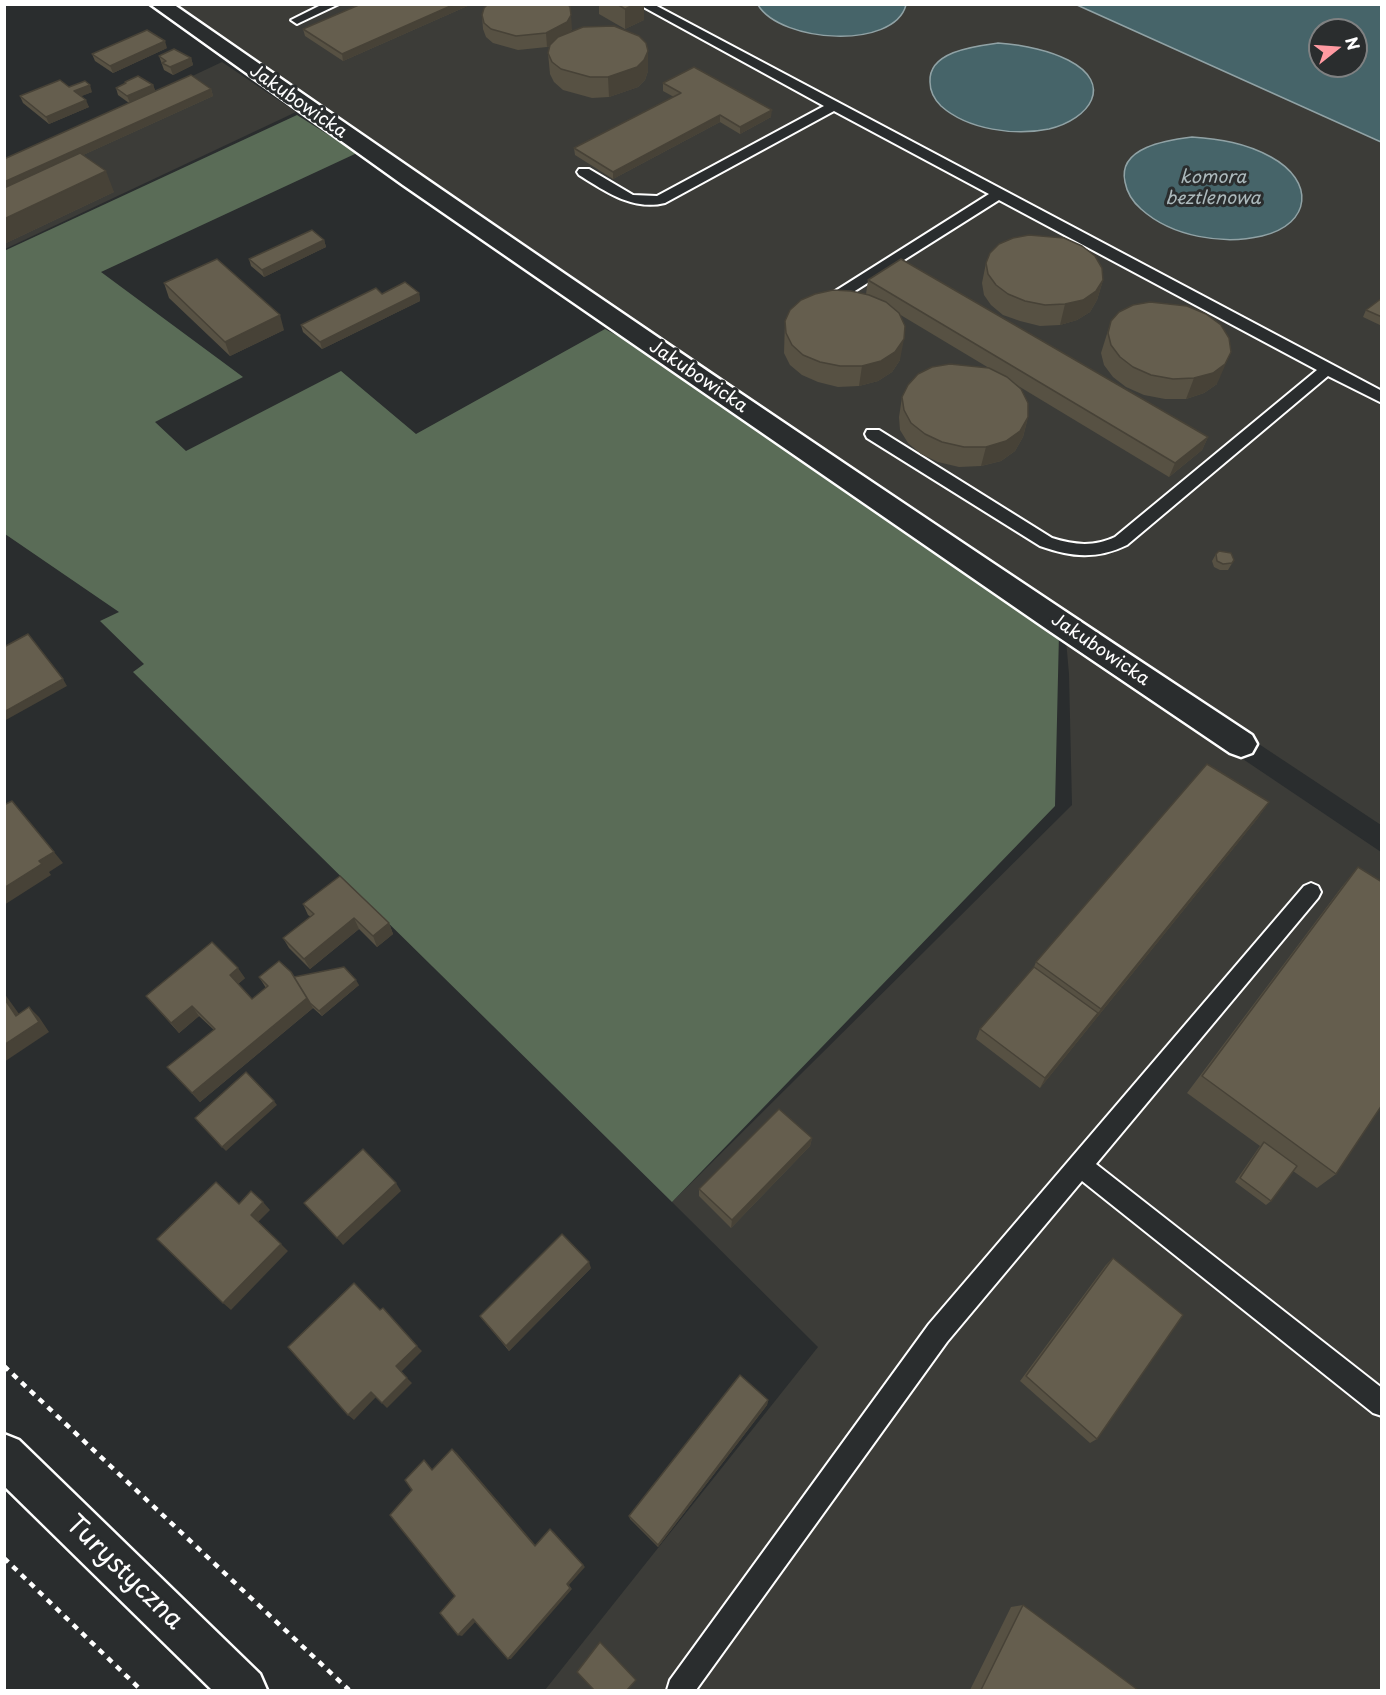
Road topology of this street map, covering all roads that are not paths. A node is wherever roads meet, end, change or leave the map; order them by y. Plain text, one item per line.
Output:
1 (159, 4) edge
2 (334, 4) edge
3 (650, 6) edge
4 (297, 20) dead end
5 (833, 106) junction
6 (584, 172) dead end
7 (999, 194) junction
8 (834, 298) edge
9 (1327, 369) junction
10 (1382, 398) edge
11 (873, 434) dead end
12 (1241, 744) dead end
13 (1311, 892) dead end
14 (1080, 1166) junction
15 (1382, 1404) edge
16 (4, 1455) edge
17 (244, 1690) edge
18 (680, 1690) edge

1 - 12 street, Jakubowicka
2 - 4 lane
3 - 5 lane
5 - 6 lane
5 - 7 lane
7 - 8 lane
7 - 9 lane
9 - 10 lane
9 - 11 lane
13 - 14 lane
14 - 15 lane
14 - 18 lane
16 - 17 street, Turystyczna

